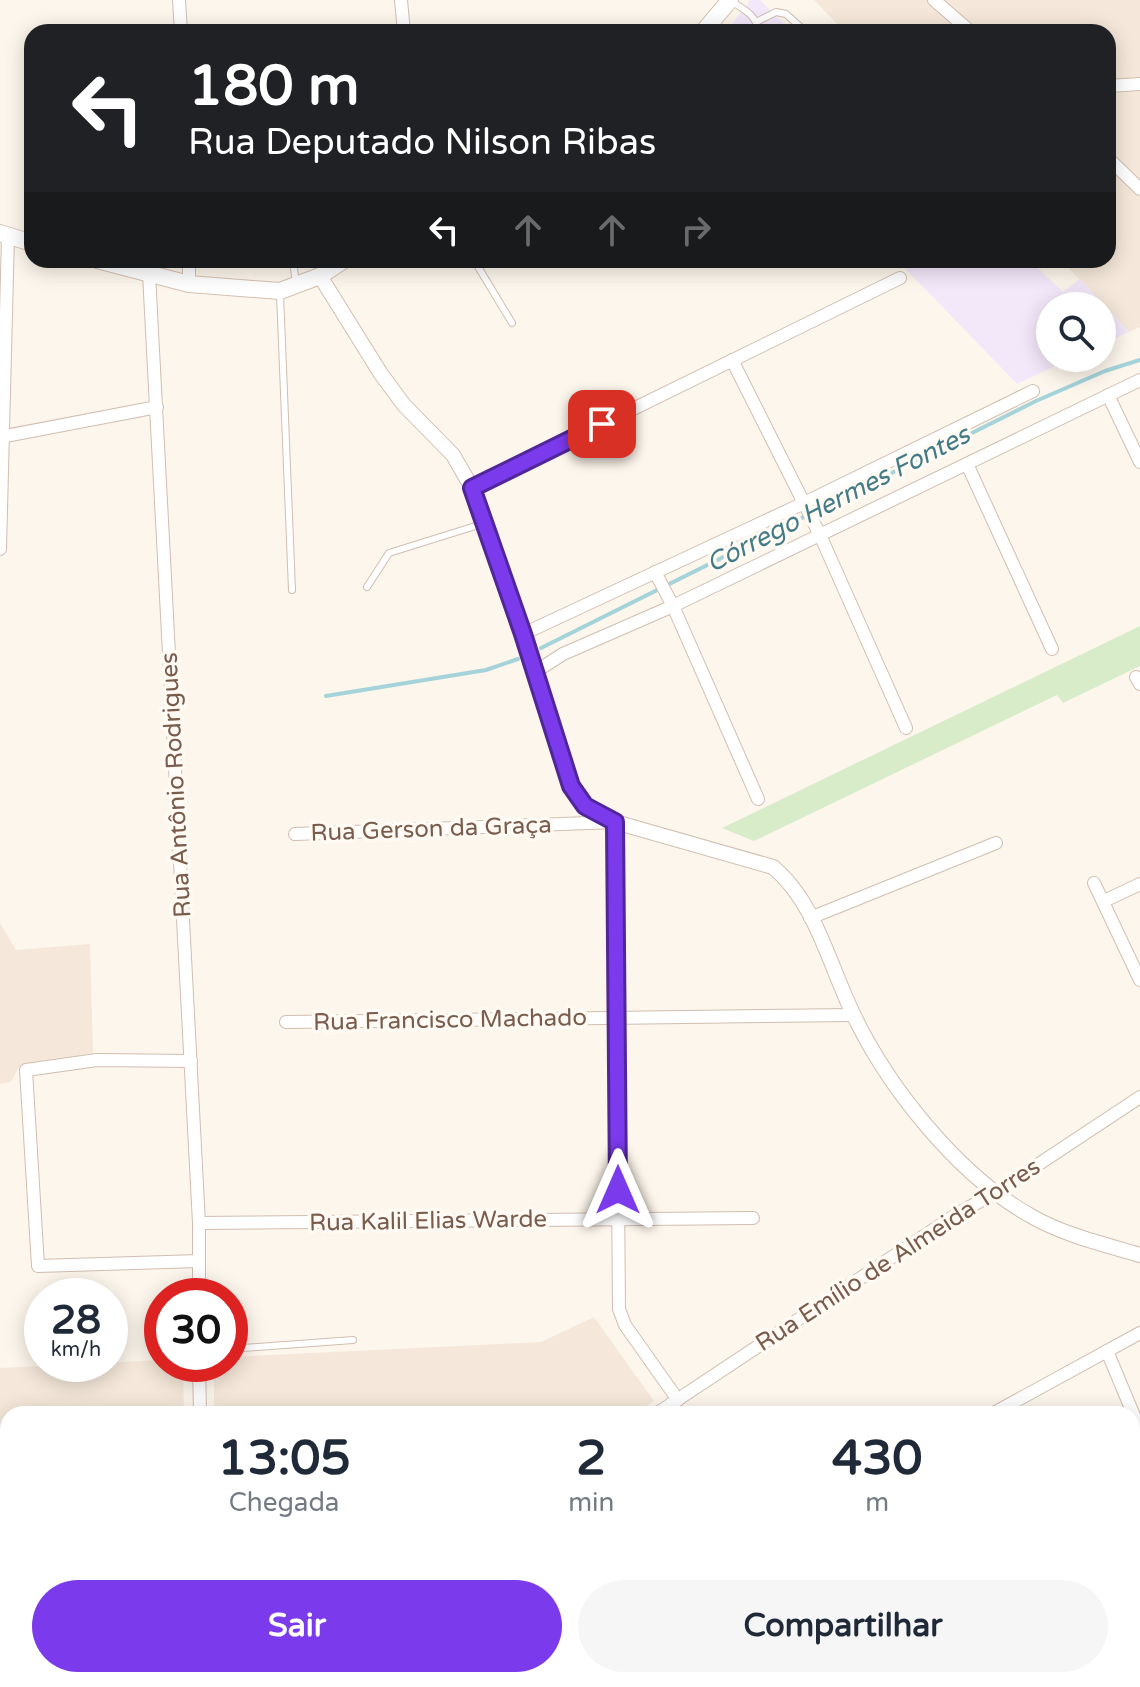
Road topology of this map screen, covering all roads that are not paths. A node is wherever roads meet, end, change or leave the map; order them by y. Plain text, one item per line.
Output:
1 (179, 0) edge
2 (401, 0) edge
3 (730, 0) edge
4 (934, 0) edge
5 (758, 21) junction
6 (180, 24) edge
7 (403, 24) edge
8 (710, 24) edge
9 (758, 24) edge
10 (797, 24) edge
11 (962, 24) edge
12 (1140, 84) edge
13 (1116, 86) edge
14 (1116, 166) edge
15 (1140, 189) edge
16 (4, 234) edge
17 (24, 240) edge
18 (127, 268) edge
19 (189, 268) edge
20 (294, 268) edge
21 (332, 268) edge
22 (479, 268) edge
23 (149, 274) junction
24 (320, 276) junction
25 (900, 278) dead end
26 (189, 284) junction
27 (297, 286) junction
28 (280, 291) junction
29 (512, 323) dead end
30 (732, 360) junction
31 (1140, 380) edge
32 (1033, 391) dead end
33 (1108, 395) junction
34 (157, 407) junction
35 (2, 437) edge
36 (1140, 462) edge
37 (967, 464) junction
38 (472, 488) junction
39 (804, 503) junction
40 (485, 523) junction
41 (820, 535) junction
42 (0, 549) edge
43 (655, 572) junction
44 (367, 587) dead end
45 (292, 590) dead end
46 (673, 606) junction
47 (523, 634) junction
48 (1052, 649) dead end
49 (535, 672) junction
50 (906, 728) dead end
51 (758, 799) dead end
52 (615, 822) junction
53 (295, 834) dead end
54 (996, 843) dead end
55 (1094, 883) dead end
56 (1140, 884) edge
57 (1104, 901) junction
58 (810, 918) junction
59 (1140, 980) edge
60 (853, 1015) junction
61 (616, 1018) junction
62 (286, 1022) dead end
63 (191, 1061) junction
64 (1140, 1097) edge
65 (995, 1193) junction
66 (753, 1218) dead end
67 (618, 1219) junction
68 (199, 1223) junction
69 (1140, 1255) edge
70 (199, 1261) junction
71 (199, 1278) edge
72 (1140, 1333) edge
73 (353, 1340) dead end
74 (248, 1348) edge
75 (1107, 1351) junction
76 (199, 1382) edge
77 (678, 1400) junction
78 (200, 1406) edge
79 (669, 1406) edge
80 (1007, 1406) edge
81 (1130, 1406) edge

1 - 6 street
2 - 7 street
3 - 5 lane
3 - 8 main road
4 - 11 street
5 - 9 lane
5 - 10 lane
12 - 13 street
14 - 15 street
16 - 17 main road
16 - 35 street
18 - 23 main road
19 - 26 street
20 - 27 lane
21 - 24 main road
22 - 29 lane
23 - 26 main road
23 - 34 street, Rua Antônio Rodrigues
24 - 27 main road
24 - 38 street
25 - 30 street
26 - 28 main road
27 - 28 main road
28 - 45 lane
30 - 38 street
30 - 39 street
31 - 33 street
32 - 39 street
33 - 36 street
33 - 37 street
34 - 35 street
34 - 63 street, Rua Antônio Rodrigues
35 - 42 street
37 - 41 street
37 - 48 street
38 - 40 street
39 - 41 street
39 - 43 street
40 - 44 lane
40 - 47 street
41 - 46 street
41 - 50 street
43 - 46 street
43 - 47 street
46 - 49 street
46 - 51 street
47 - 49 street
49 - 52 street
52 - 53 street, Rua Gerson da Graça
52 - 58 street
52 - 61 street
54 - 58 street
55 - 57 street
56 - 57 street
57 - 59 street
58 - 60 street
60 - 61 street, Rua Francisco Machado
60 - 65 street
61 - 62 street, Rua Francisco Machado
61 - 67 street
63 - 68 street, Rua Antônio Rodrigues
63 - 70 street
64 - 65 street, Rua Emílio de Almeida Torres
65 - 69 street
65 - 77 street, Rua Emílio de Almeida Torres
66 - 67 street, Rua Kalil Elias Warde
67 - 68 street, Rua Kalil Elias Warde
67 - 77 street
68 - 70 street, Rua Antônio Rodrigues
70 - 71 street, Rua Antônio Rodrigues
72 - 75 street
73 - 74 lane
75 - 80 street
75 - 81 street
76 - 78 street
77 - 79 street, Rua Emílio de Almeida Torres

